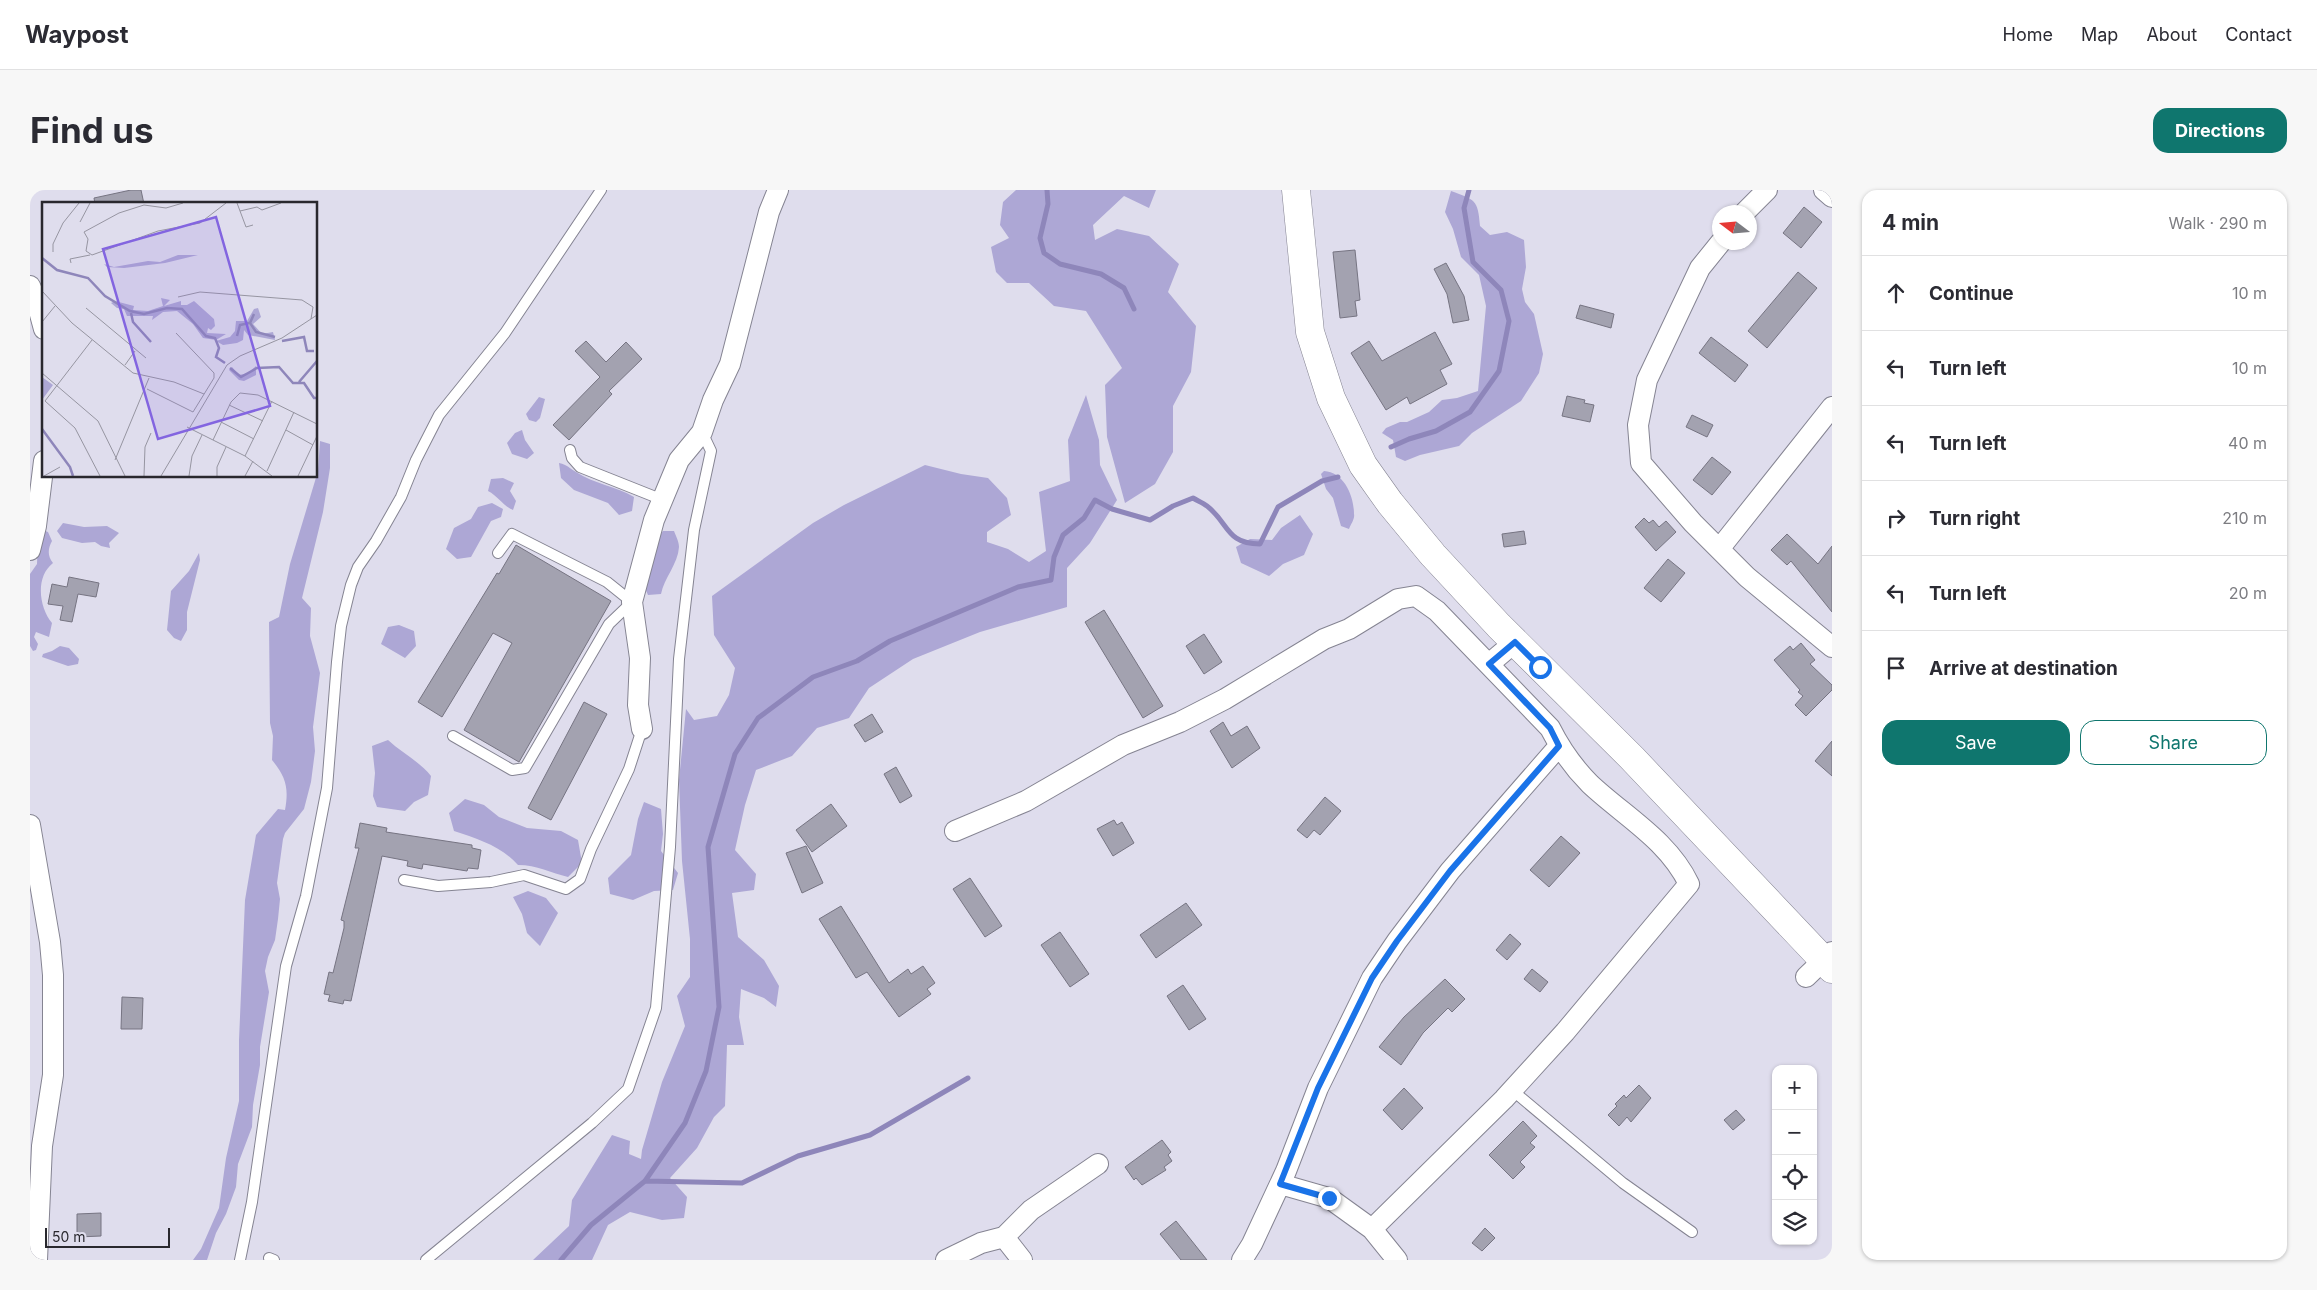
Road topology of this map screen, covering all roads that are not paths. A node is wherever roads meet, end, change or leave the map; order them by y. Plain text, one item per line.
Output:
1 (601, 190) edge
2 (778, 190) edge
3 (1296, 190) edge
4 (1767, 190) edge
5 (1824, 190) edge
6 (1832, 197) edge
7 (1752, 205) edge
8 (1715, 250) edge
9 (30, 286) edge
10 (42, 322) edge
11 (1832, 407) edge
12 (702, 432) junction
13 (570, 450) dead end
14 (42, 477) edge
15 (663, 500) junction
16 (1720, 548) junction
17 (30, 550) edge
18 (498, 553) dead end
19 (632, 602) junction
20 (1515, 642) junction
21 (1832, 647) edge
22 (1489, 664) junction
23 (642, 729) joint
24 (453, 736) dead end
25 (1559, 746) junction
26 (30, 825) edge
27 (955, 831) dead end
28 (404, 880) dead end
29 (1824, 965) edge
30 (1512, 1090) junction
31 (1098, 1164) dead end
32 (1280, 1184) junction
33 (1372, 1229) junction
34 (1692, 1232) dead end
35 (1004, 1238) junction
36 (36, 1260) edge
37 (240, 1260) edge
38 (426, 1260) edge
39 (946, 1260) edge
40 (1022, 1260) edge
41 (1242, 1260) edge
42 (1397, 1260) edge

1 - 37 lane
2 - 12 street
3 - 20 main road
4 - 7 street
5 - 6 street
8 - 16 street
9 - 10 street
11 - 16 street
12 - 15 street
12 - 38 lane
13 - 15 lane
14 - 17 street
15 - 19 street
16 - 21 street
18 - 19 lane
19 - 23 street
19 - 24 lane
20 - 22 street
20 - 29 main road
22 - 25 street
22 - 27 street
23 - 28 lane
25 - 30 street
25 - 32 street
26 - 36 street
30 - 33 street
30 - 34 lane
31 - 35 street
32 - 33 street
32 - 41 street
33 - 42 street
35 - 39 street
35 - 40 street

